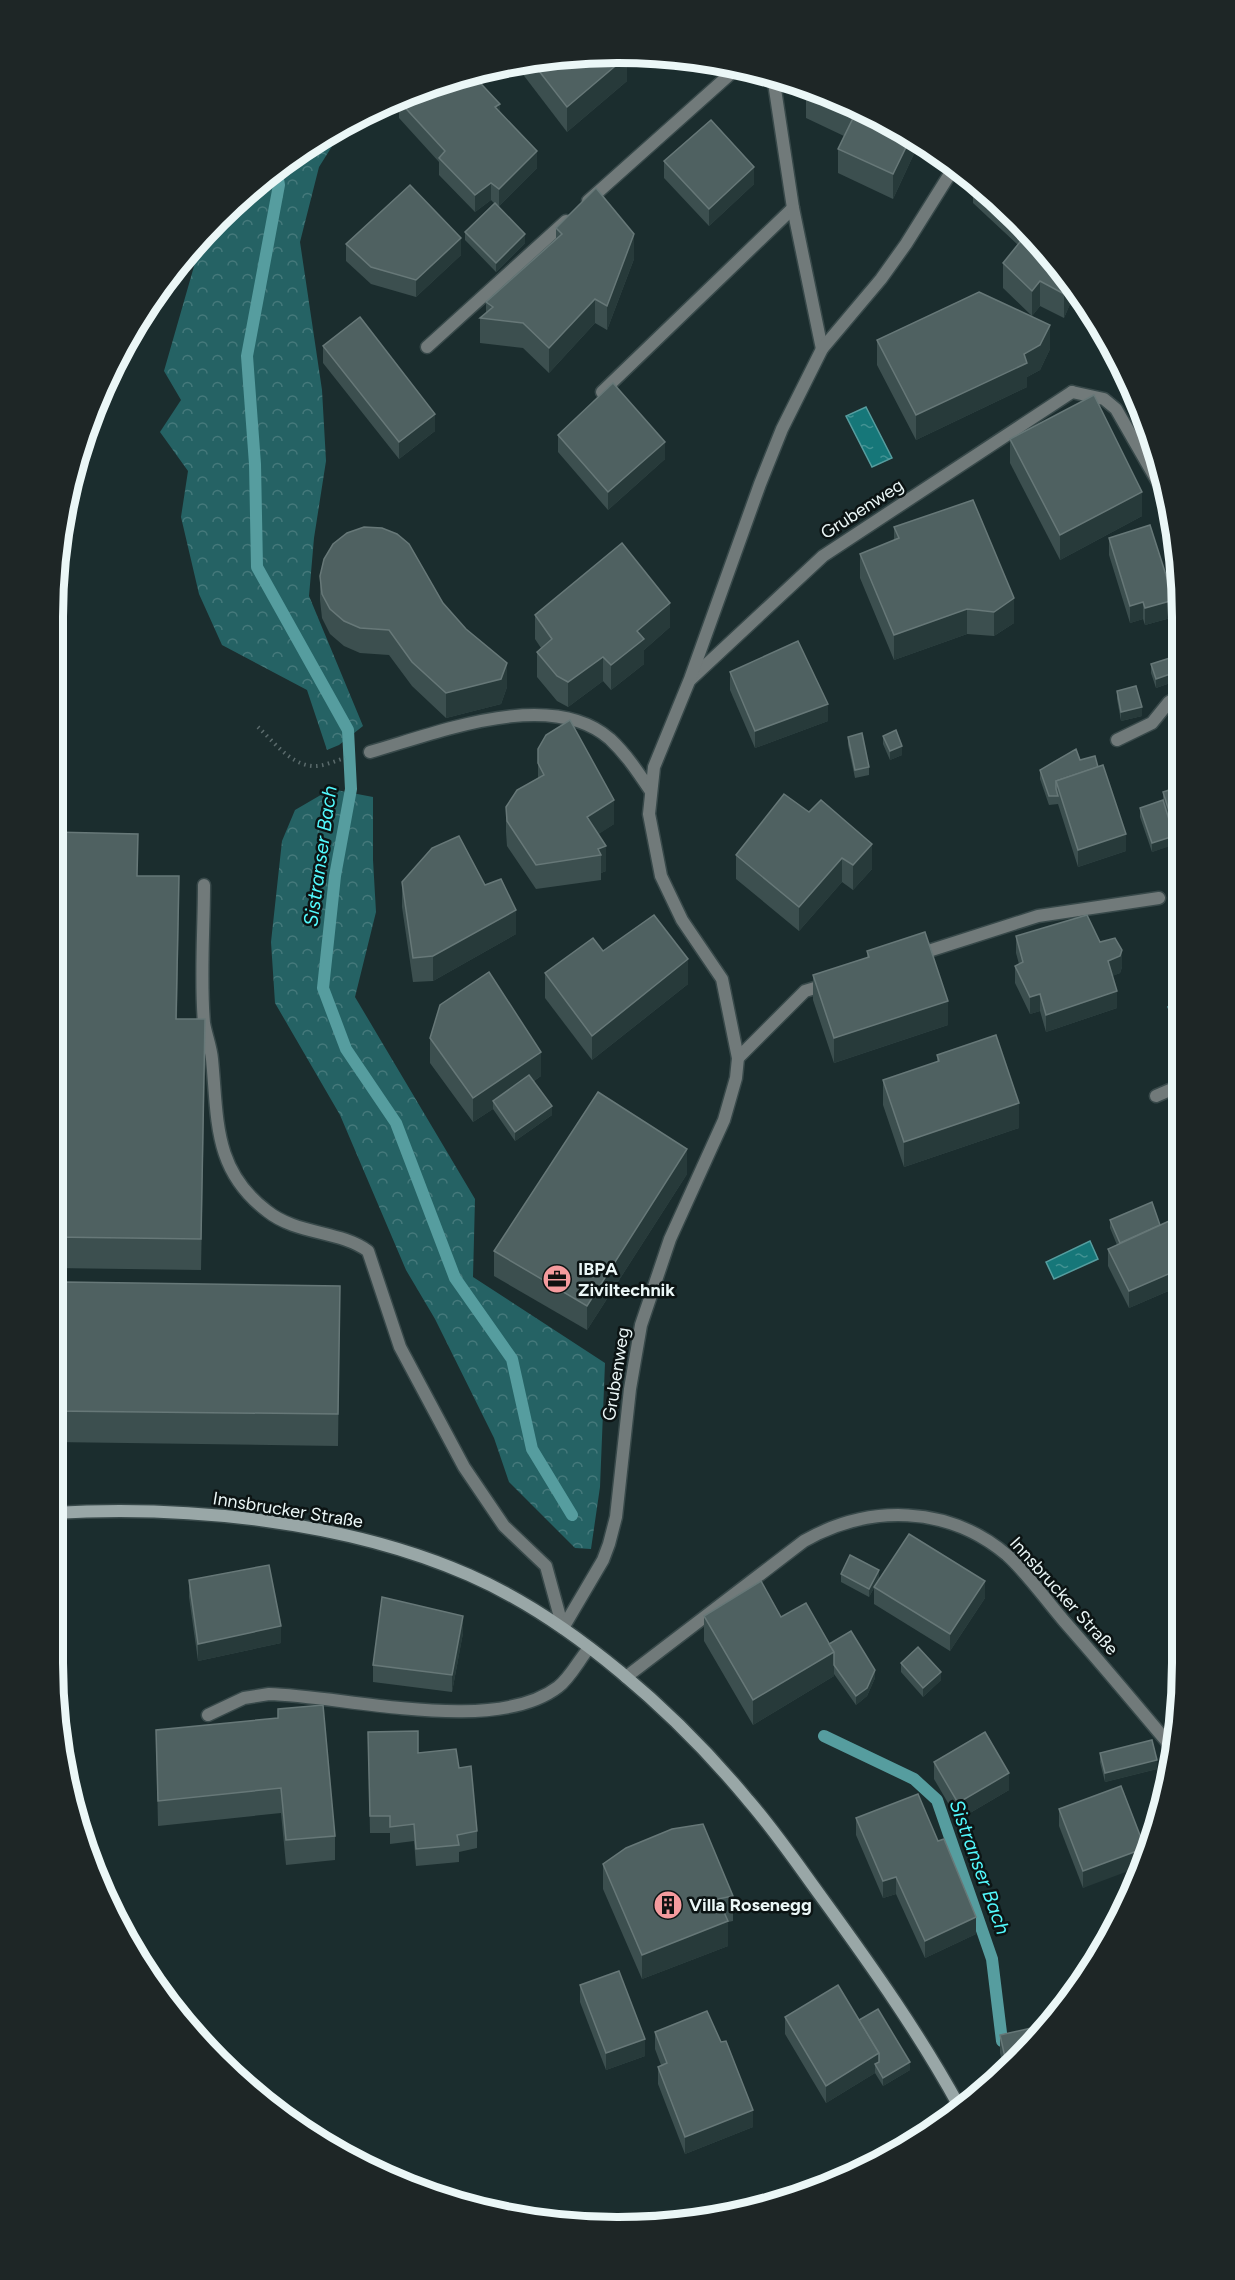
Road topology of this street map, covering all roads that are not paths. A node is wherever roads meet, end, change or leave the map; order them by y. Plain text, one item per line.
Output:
1 (729, 75) edge
2 (774, 86) edge
3 (950, 174) edge
4 (793, 208) junction
5 (427, 347) dead end
6 (822, 349) junction
7 (602, 392) edge
8 (1153, 473) edge
9 (690, 680) junction
10 (1172, 701) edge
11 (1118, 740) dead end
12 (370, 752) dead end
13 (650, 790) junction
14 (204, 885) dead end
15 (1158, 897) dead end
16 (905, 959) edge
17 (839, 980) edge
18 (738, 1058) junction
19 (1172, 1089) edge
20 (1156, 1096) dead end
21 (63, 1514) edge
22 (563, 1628) junction
23 (589, 1648) junction
24 (626, 1677) junction
25 (208, 1714) dead end
26 (1166, 1741) edge
27 (956, 2101) edge

1 - 5 street
2 - 4 street
3 - 6 street, Grubenweg
4 - 6 street
4 - 7 street
6 - 9 street, Grubenweg
8 - 9 street, Grubenweg
9 - 13 street, Grubenweg
10 - 11 street
12 - 13 street
13 - 18 street, Grubenweg
14 - 22 street
15 - 16 street
17 - 18 street
18 - 22 street, Grubenweg
19 - 20 street
21 - 22 main road, Innsbrucker Straße
22 - 23 main road, Innsbrucker Straße
23 - 24 main road, Innsbrucker Straße
23 - 25 street
24 - 26 street, Innsbrucker Straße
24 - 27 main road, Innsbrucker Straße

